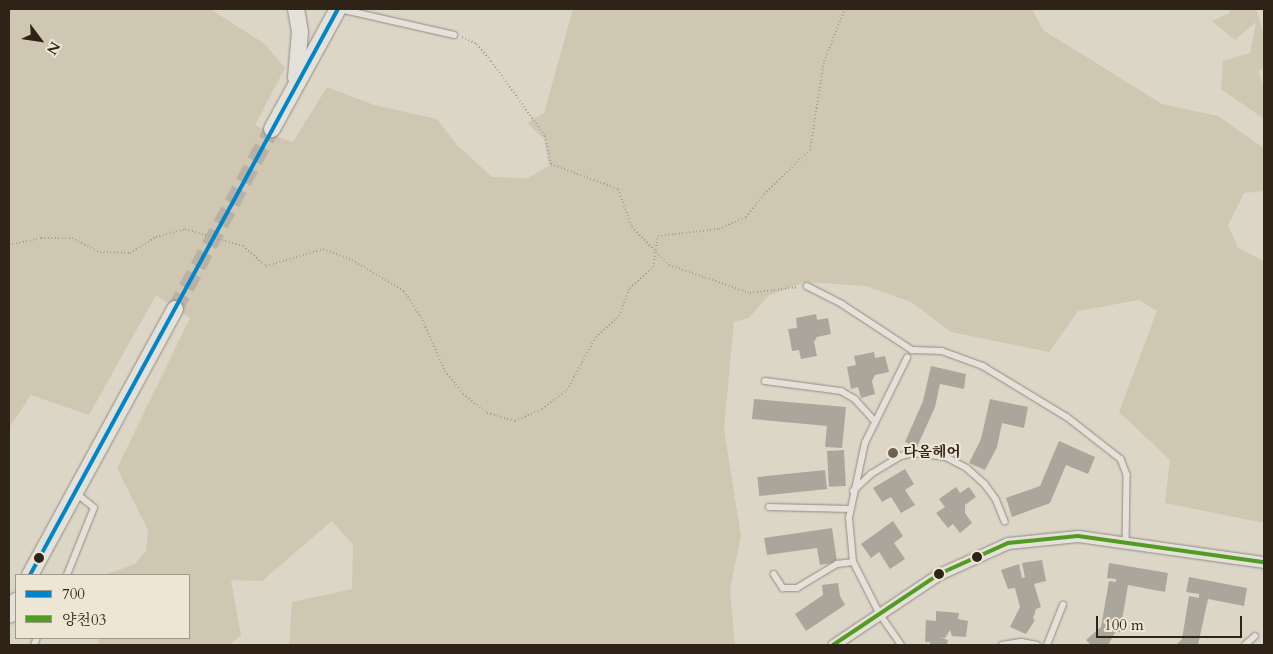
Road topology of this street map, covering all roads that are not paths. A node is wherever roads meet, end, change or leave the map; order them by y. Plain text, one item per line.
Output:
1 (296, 9) edge
2 (338, 9) edge
3 (454, 35) road end
4 (295, 87) junction
5 (272, 129) tunnel mouth
6 (807, 286) road end
7 (174, 309) tunnel mouth
8 (907, 358) dead end
9 (765, 381) dead end
10 (874, 420) junction
11 (852, 491) junction
12 (75, 493) junction
13 (769, 508) dead end
14 (850, 509) junction
15 (1005, 521) dead end
16 (1126, 543) junction
17 (853, 562) junction
18 (1264, 562) edge
19 (31, 574) edge
20 (66, 574) edge
21 (774, 574) dead end
22 (15, 603) edge
23 (1064, 606) dead end
24 (879, 613) junction
25 (9, 615) edge
26 (1255, 636) dead end
27 (833, 645) edge
28 (901, 645) edge
29 (1002, 645) edge
30 (1037, 645) edge
31 (1047, 645) edge
32 (1245, 645) edge

1 - 4 main road
2 - 3 lane
2 - 4 main road
4 - 5 main road
6 - 16 lane
7 - 12 main road
8 - 10 lane
9 - 10 lane
10 - 11 lane
11 - 14 lane
11 - 15 lane
12 - 19 main road
12 - 20 lane
13 - 14 lane
14 - 17 lane
16 - 18 street
16 - 24 street
17 - 21 lane
17 - 24 lane
22 - 25 main road
23 - 31 lane
24 - 27 street
24 - 28 lane
26 - 32 lane
29 - 30 lane

